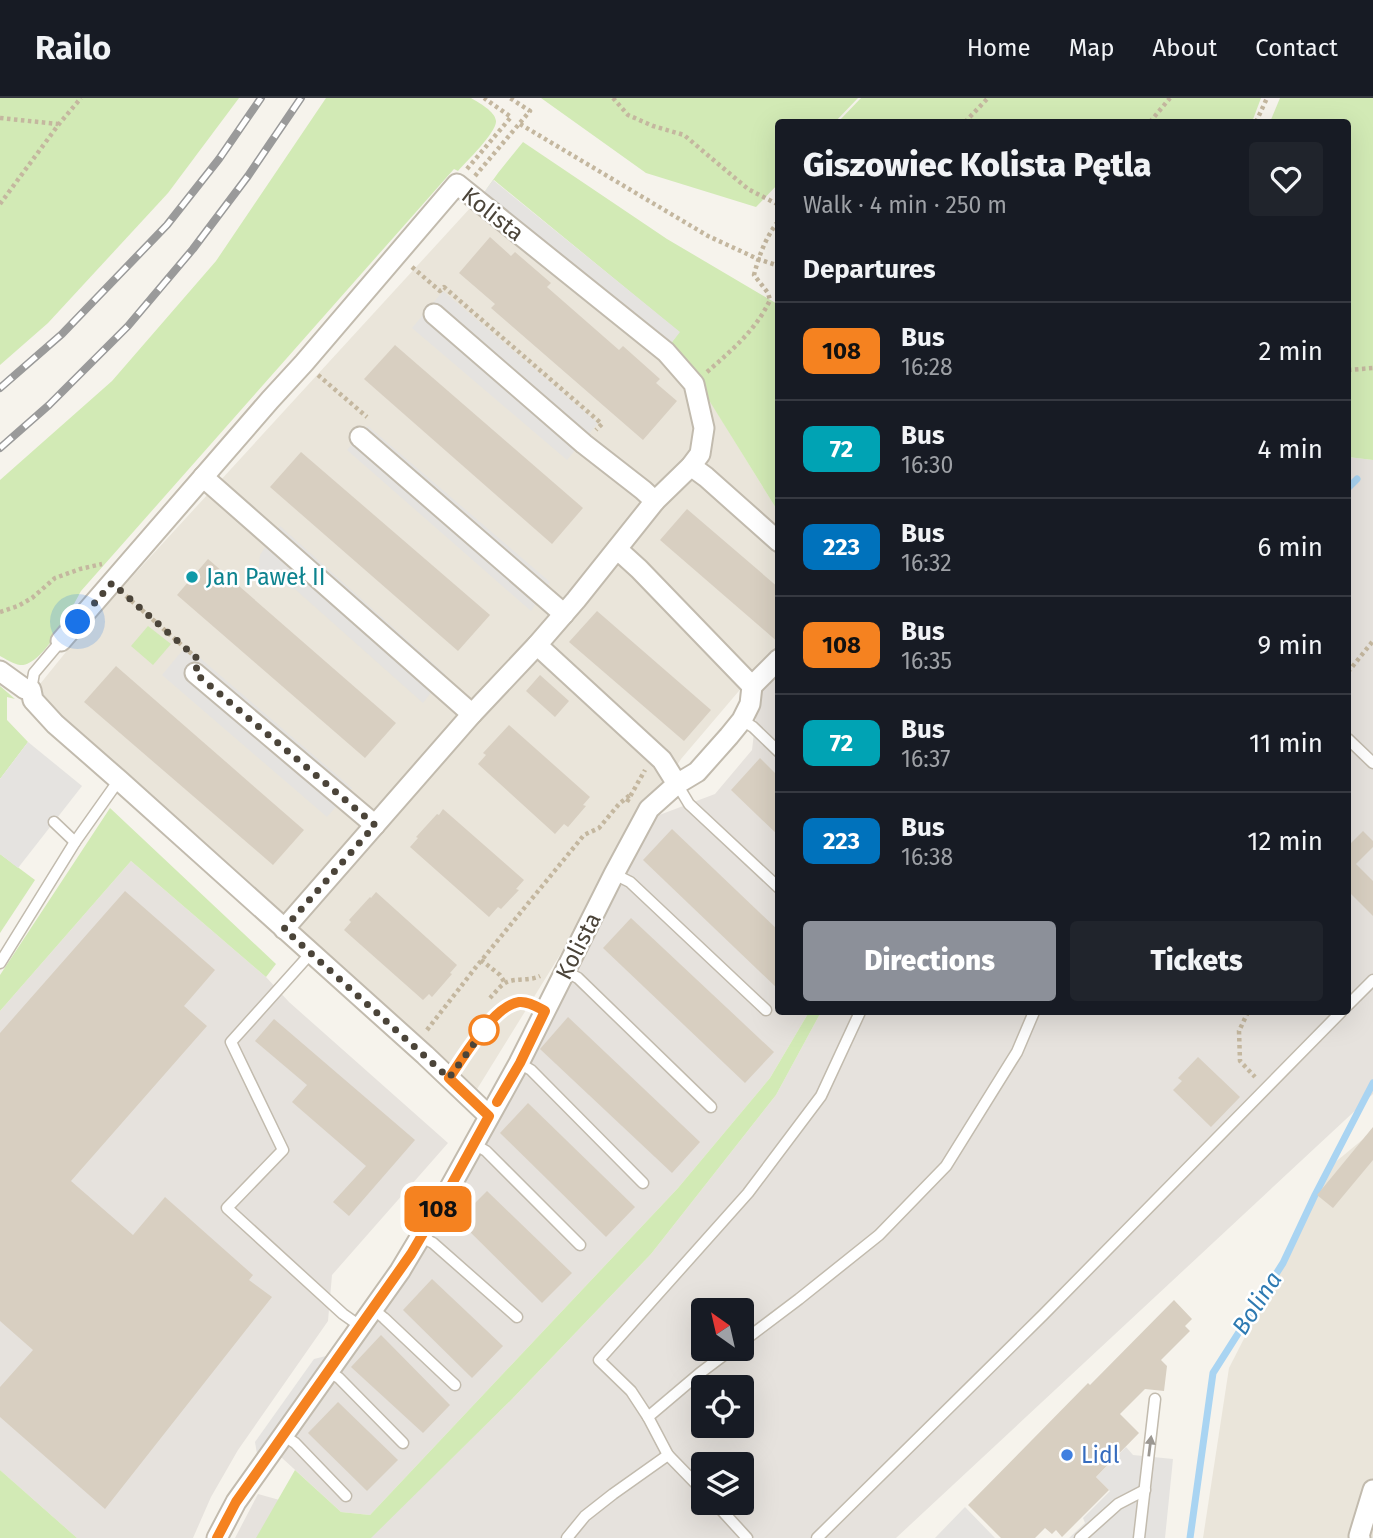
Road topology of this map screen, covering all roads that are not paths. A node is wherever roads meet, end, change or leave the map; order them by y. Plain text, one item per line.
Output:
1 (433, 314) dead end
2 (360, 437) dead end
3 (691, 466) junction
4 (203, 477) junction
5 (655, 501) junction
6 (775, 539) edge
7 (617, 549) junction
8 (564, 614) junction
9 (61, 641) joint
10 (537, 645) junction
11 (775, 663) edge
12 (0, 671) edge
13 (195, 673) road end
14 (752, 686) junction
15 (31, 690) junction
16 (472, 714) junction
17 (742, 720) junction
18 (1351, 742) edge
19 (775, 748) edge
20 (1373, 763) edge
21 (119, 780) junction
22 (677, 784) junction
23 (54, 822) dead end
24 (375, 825) junction
25 (75, 842) junction
26 (614, 874) junction
27 (775, 884) edge
28 (284, 929) junction
29 (311, 953) junction
30 (0, 963) edge
31 (565, 971) junction
32 (1373, 979) edge
33 (1351, 1002) edge
34 (766, 1010) dead end
35 (545, 1011) junction
36 (859, 1015) edge
37 (1033, 1015) edge
38 (1338, 1015) edge
39 (520, 1063) junction
40 (449, 1078) junction
41 (711, 1107) dead end
42 (489, 1116) junction
43 (474, 1144) junction
44 (643, 1183) dead end
45 (421, 1237) junction
46 (580, 1245) dead end
47 (372, 1309) junction
48 (517, 1317) dead end
49 (360, 1326) junction
50 (754, 1333) edge
51 (715, 1362) edge
52 (328, 1371) junction
53 (455, 1385) dead end
54 (1155, 1399) dead end
55 (648, 1417) junction
56 (283, 1435) junction
57 (403, 1443) dead end
58 (668, 1455) junction
59 (691, 1479) edge
60 (1145, 1490) junction
61 (1373, 1490) edge
62 (345, 1496) dead end
63 (726, 1515) edge
64 (1358, 1537) edge
65 (217, 1538) edge
66 (567, 1538) edge
67 (747, 1538) edge
68 (817, 1538) edge
69 (1080, 1538) edge
70 (1139, 1538) edge

1 - 5 street
2 - 8 street
3 - 4 street, Kolista
3 - 5 street, Kolista
3 - 6 street
4 - 9 street, Kolista
4 - 16 street
5 - 7 street, Kolista
7 - 8 street, Kolista
7 - 14 street
8 - 10 street, Kolista
9 - 15 lane, Kolista
10 - 16 street, Kolista
10 - 22 street
11 - 14 street, Kolista
12 - 15 street
13 - 24 street
14 - 17 street, Kolista
15 - 21 street
16 - 24 street, Kolista
17 - 19 lane
17 - 22 street, Kolista
18 - 20 lane
21 - 25 lane
21 - 28 street
22 - 26 street, Kolista
22 - 27 lane
23 - 25 lane
24 - 28 street, Kolista
25 - 30 lane
26 - 31 street, Kolista
26 - 34 lane
28 - 29 street
29 - 40 street
29 - 49 lane
31 - 35 street, Kolista
31 - 41 lane
32 - 33 lane
35 - 39 street, Kolista
35 - 40 lane
36 - 55 lane
37 - 50 lane
38 - 68 lane
39 - 42 street, Kolista
39 - 44 lane
40 - 42 street
42 - 43 street, Kolista
43 - 45 street, Kolista
43 - 46 lane
45 - 47 street, Kolista
45 - 48 lane
47 - 49 street, Kolista
47 - 53 lane
49 - 52 street, Kolista
51 - 55 lane
52 - 56 street, Kolista
52 - 57 lane
60 -> 54 lane
55 - 58 lane
56 - 62 lane
56 - 65 street, Kolista
58 - 59 lane
58 - 66 lane
60 - 69 lane
60 - 70 lane
61 - 64 street
63 - 67 lane

